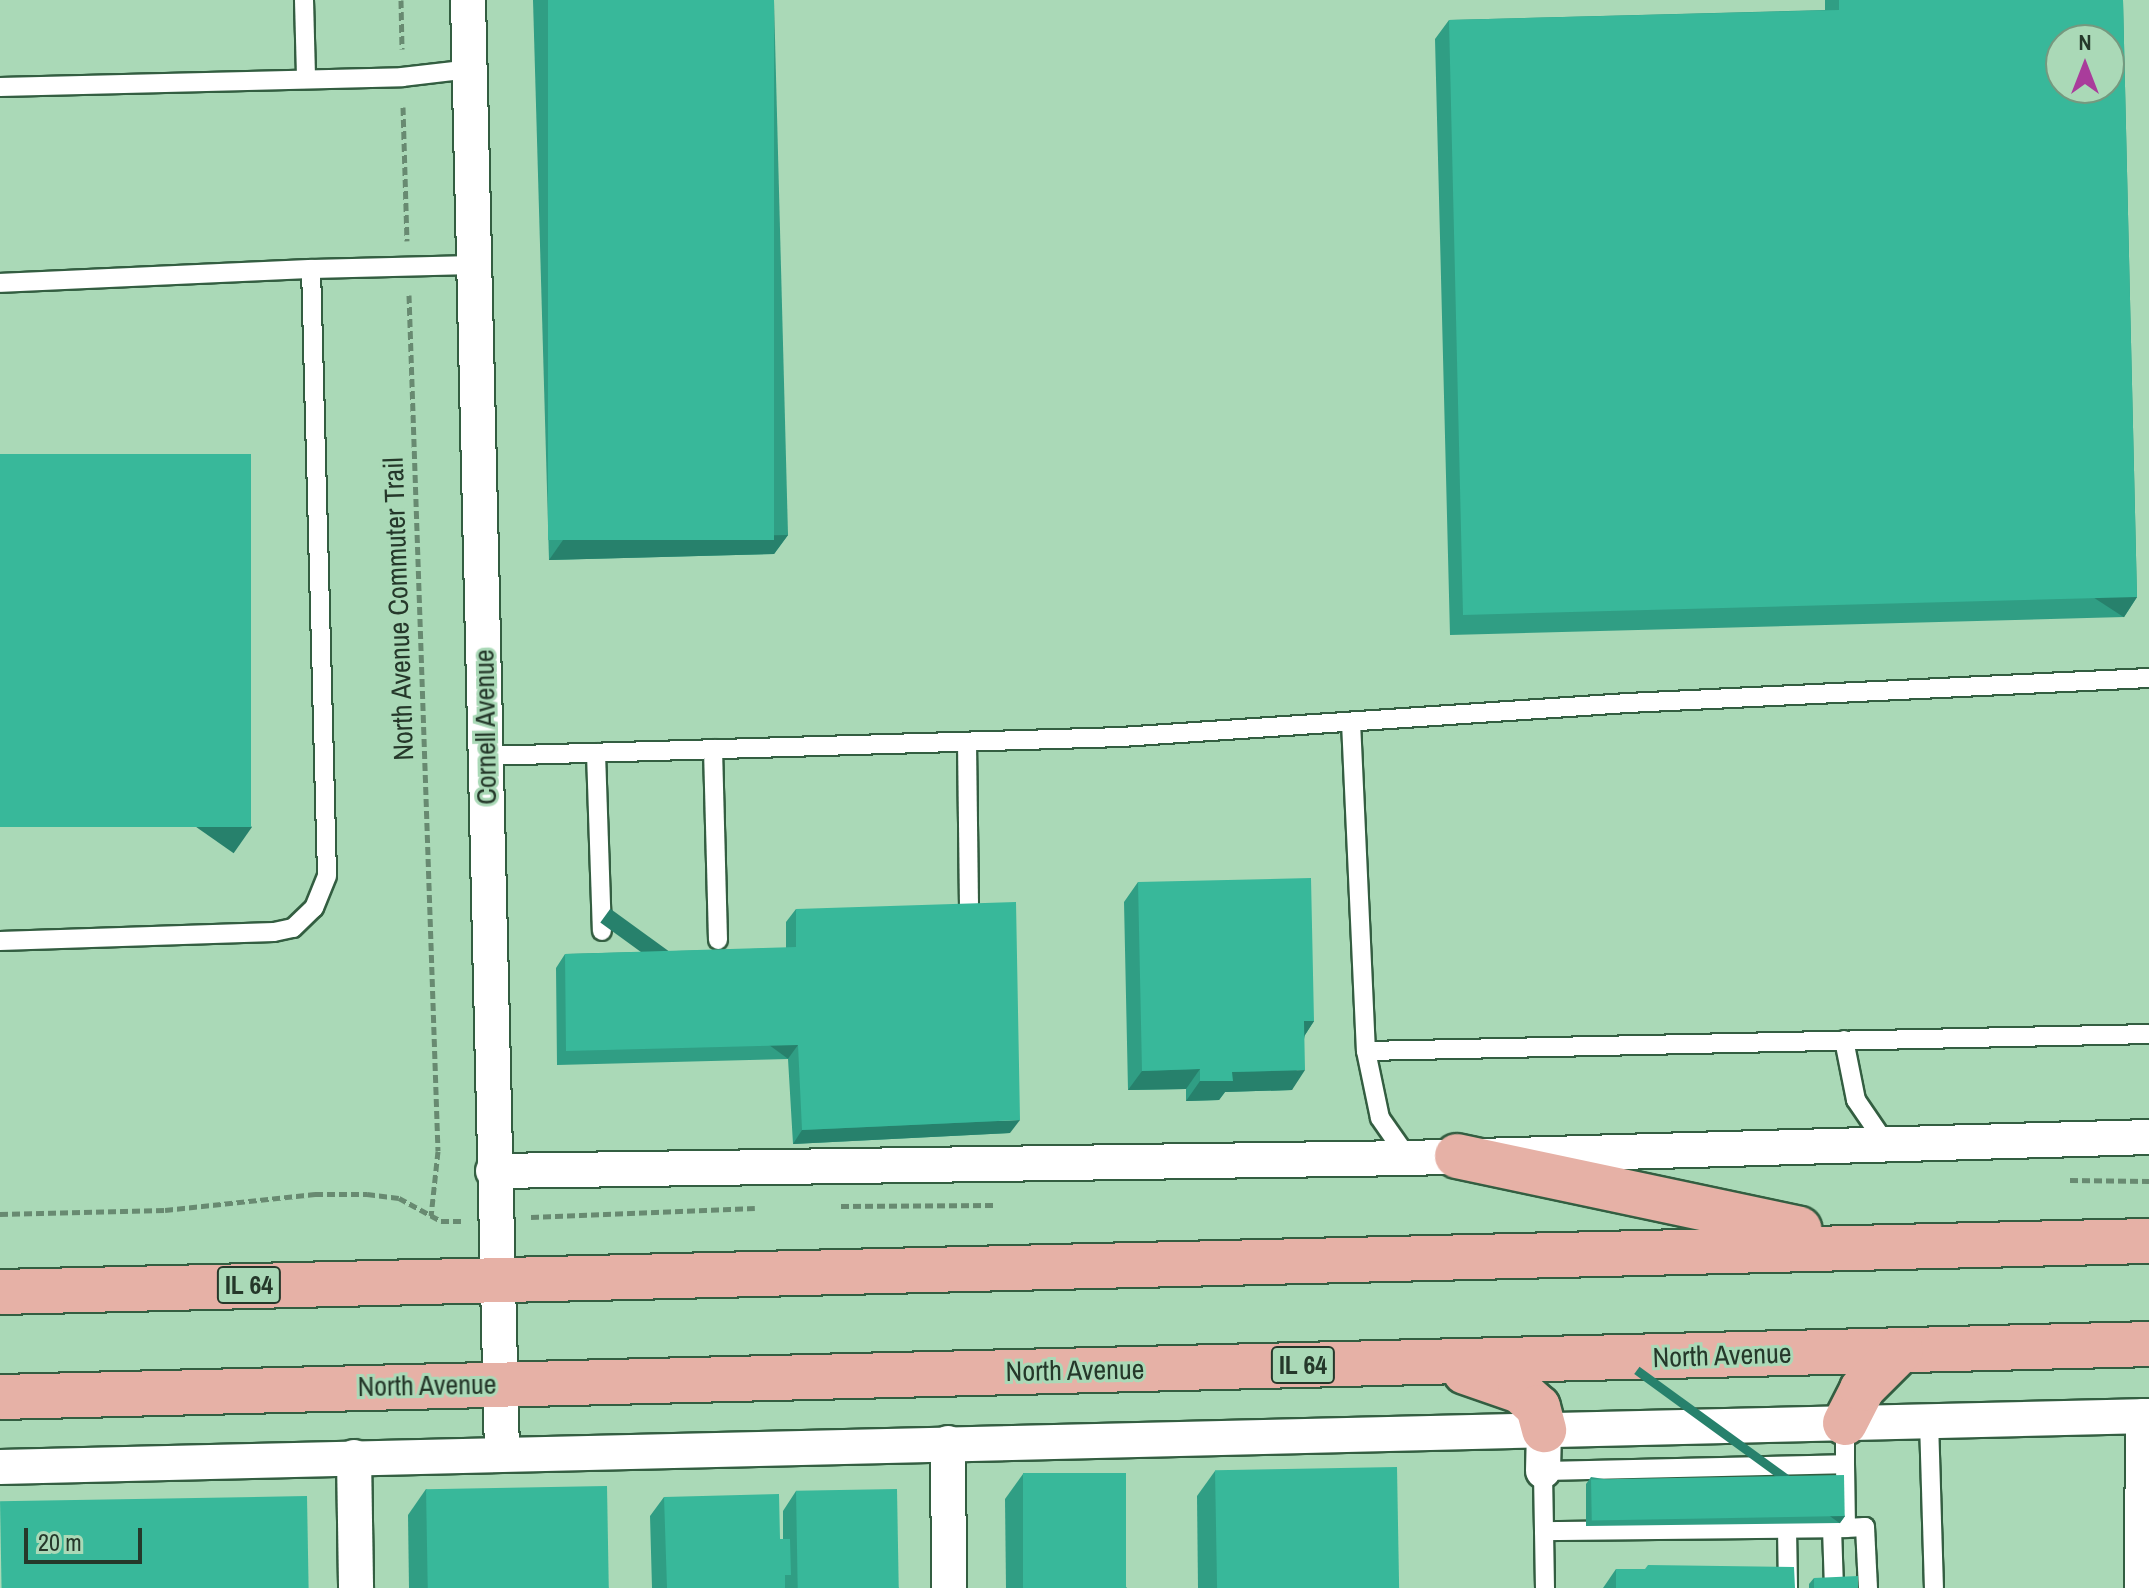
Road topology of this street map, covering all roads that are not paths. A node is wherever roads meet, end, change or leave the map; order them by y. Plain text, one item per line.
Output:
1 (304, 0) edge
2 (468, 0) edge
3 (470, 69) junction
4 (306, 79) junction
5 (0, 87) edge
6 (474, 265) junction
7 (311, 269) junction
8 (0, 283) edge
9 (2149, 678) edge
10 (1351, 722) junction
11 (967, 742) junction
12 (713, 749) junction
13 (596, 753) junction
14 (486, 756) junction
15 (969, 917) edge
16 (602, 931) dead end
17 (718, 940) dead end
18 (0, 941) edge
19 (2149, 1034) edge
20 (1844, 1040) junction
21 (1366, 1051) junction
22 (2149, 1137) edge
23 (1886, 1144) junction
24 (1457, 1156) junction
25 (1408, 1158) junction
26 (493, 1171) junction
27 (2149, 1241) edge
28 (1920, 1246) junction
29 (498, 1279) junction
30 (0, 1292) edge
31 (2149, 1344) edge
32 (1901, 1350) junction
33 (1436, 1362) junction
34 (500, 1383) junction
35 (0, 1397) edge
36 (2146, 1416) edge
37 (1929, 1421) junction
38 (948, 1443) junction
39 (1845, 1443) junction
40 (1543, 1450) junction
41 (502, 1453) junction
42 (354, 1457) junction
43 (0, 1467) edge
44 (1839, 1528) junction
45 (1787, 1529) junction
46 (1544, 1531) junction
47 (356, 1588) edge
48 (949, 1588) edge
49 (1545, 1588) edge
50 (1788, 1588) edge
51 (1834, 1588) edge
52 (1868, 1588) edge
53 (1934, 1588) edge
54 (2142, 1588) edge

1 - 4 lane
2 - 3 street, Cornell Avenue
3 - 4 lane
3 - 6 street, Cornell Avenue
4 - 5 lane
6 - 7 lane
6 - 14 street, Cornell Avenue
7 - 8 lane
7 - 18 lane
9 - 10 lane
10 - 11 lane
10 - 21 lane
11 - 12 lane
11 - 15 lane
12 - 13 lane
12 - 17 lane
13 - 14 lane
13 - 16 lane
14 - 26 street, Cornell Avenue
19 - 20 lane
20 - 21 lane
20 - 23 lane
21 - 25 lane
22 - 23 street
23 - 24 street
24 - 25 street
24 - 28 main road
25 - 26 street
26 - 29 street, Cornell Avenue
27 - 28 main road, IL 64
28 - 29 main road, IL 64
29 - 30 main road, IL 64
29 - 34 street, Cornell Avenue
31 - 32 main road, North Avenue / IL 64
32 - 33 main road, North Avenue / IL 64
32 - 39 main road
33 - 34 main road, North Avenue / IL 64
33 - 40 main road
34 - 35 main road, North Avenue / IL 64
34 - 41 street, Cornell Avenue
36 - 37 street
36 - 54 street
37 - 39 street
37 - 53 lane
38 - 40 street
38 - 41 street
38 - 48 street
39 - 40 street
39 - 44 lane
40 - 46 lane
41 - 42 street
42 - 43 street
42 - 47 street
44 - 45 lane
44 - 51 lane
44 - 52 lane
45 - 46 lane
45 - 50 lane
46 - 49 lane

